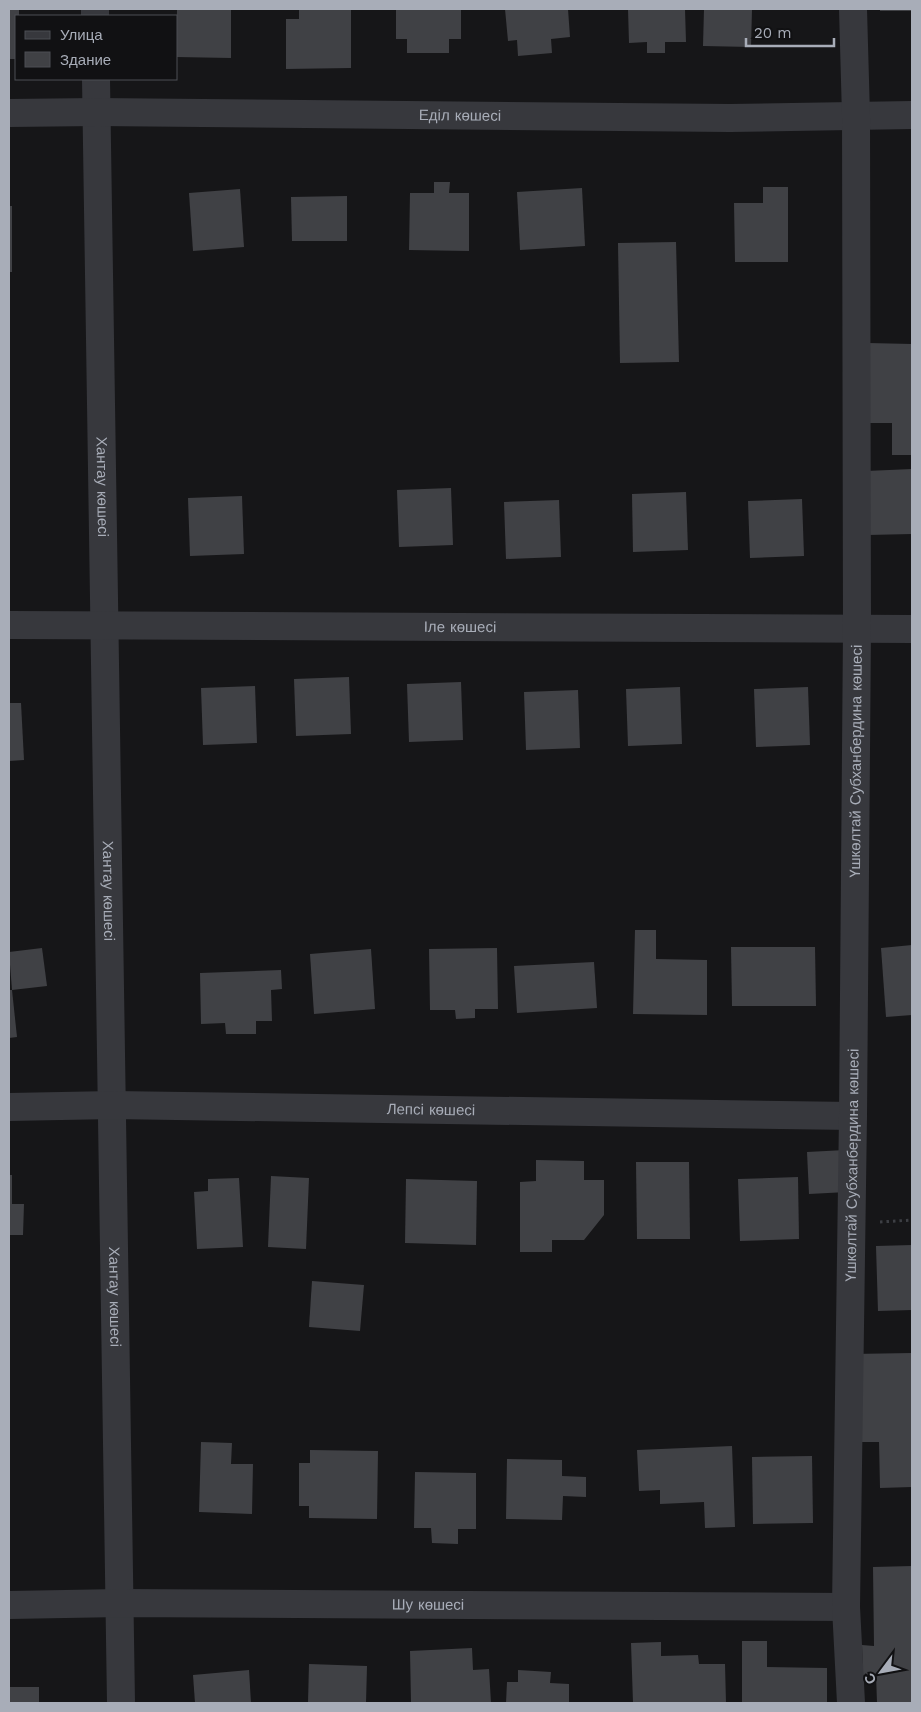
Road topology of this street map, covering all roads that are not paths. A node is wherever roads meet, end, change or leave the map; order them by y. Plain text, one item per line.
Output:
1 (854, 9) edge
2 (96, 80) edge
3 (97, 112) junction
4 (9, 113) edge
5 (912, 115) edge
6 (856, 116) junction
7 (105, 625) junction
8 (9, 626) edge
9 (856, 629) junction
10 (912, 629) edge
11 (112, 1105) junction
12 (9, 1107) edge
13 (853, 1116) junction
14 (120, 1603) junction
15 (9, 1605) edge
16 (846, 1607) junction
17 (121, 1703) edge
18 (851, 1703) edge

1 - 6 street, Үшкөлтай Субханбердина көшесі
2 - 3 street, Хантау көшесі
3 - 4 street, Еділ көшесі
3 - 6 street, Еділ көшесі
3 - 7 street, Хантау көшесі
5 - 6 street, Еділ көшесі
6 - 9 street, Үшкөлтай Субханбердина көшесі
7 - 8 street, Іле көшесі
7 - 9 street, Іле көшесі
7 - 11 street, Хантау көшесі
9 - 10 street, Іле көшесі
9 - 13 street, Үшкөлтай Субханбердина көшесі
11 - 12 street, Лепсі көшесі
11 - 13 street, Лепсі көшесі
11 - 14 street, Хантау көшесі
13 - 16 street, Үшкөлтай Субханбердина көшесі
14 - 15 street, Шу көшесі
14 - 16 street, Шу көшесі
14 - 17 street, Хантау көшесі
16 - 18 street, Үшкөлтай Субханбердина көшесі

